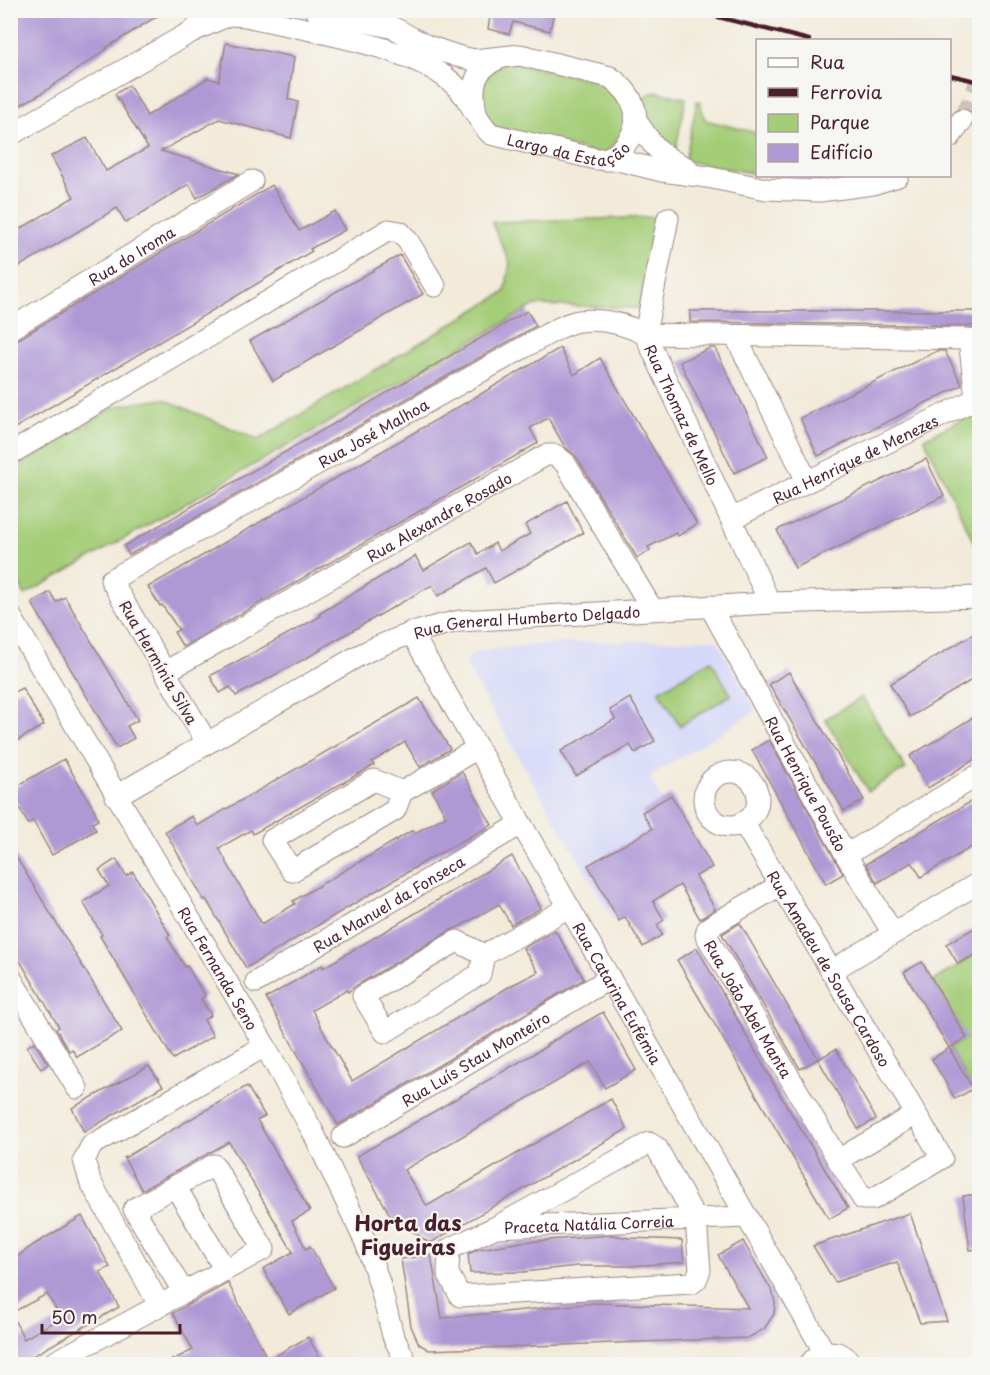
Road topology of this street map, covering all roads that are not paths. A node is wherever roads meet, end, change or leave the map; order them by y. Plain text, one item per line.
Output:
1 (208, 10) edge
2 (315, 10) edge
3 (191, 32) junction
4 (509, 55) junction
5 (477, 116) junction
6 (635, 118) junction
7 (10, 135) edge
8 (605, 160) junction
9 (707, 177) junction
10 (895, 177) edge
11 (252, 181) dead end
12 (668, 218) dead end
13 (435, 286) dead end
14 (10, 328) edge
15 (645, 334) junction
16 (736, 337) junction
17 (978, 398) edge
18 (10, 454) edge
19 (807, 481) junction
20 (731, 519) junction
21 (111, 580) joint
22 (980, 597) edge
23 (770, 603) junction
24 (710, 606) junction
25 (652, 609) junction
26 (10, 615) edge
27 (411, 632) junction
28 (18, 646) edge
29 (165, 672) junction
30 (207, 743) junction
31 (478, 748) junction
32 (980, 774) edge
33 (402, 792) junction
34 (116, 796) junction
35 (743, 822) dead end
36 (521, 824) junction
37 (846, 855) junction
38 (980, 882) edge
39 (780, 885) junction
40 (569, 907) junction
41 (892, 932) junction
42 (484, 955) junction
43 (831, 970) junction
44 (10, 977) edge
45 (610, 978) junction
46 (256, 982) dead end
47 (265, 1046) junction
48 (77, 1088) dead end
49 (916, 1114) junction
50 (343, 1137) dead end
51 (838, 1160) junction
52 (175, 1186) junction
53 (747, 1217) junction
54 (696, 1220) junction
55 (496, 1227) junction
56 (225, 1270) junction
57 (184, 1293) junction
58 (160, 1306) junction
59 (393, 1336) junction
60 (817, 1359) edge
61 (51, 1365) edge
62 (390, 1365) edge
63 (407, 1365) edge
64 (851, 1365) edge

1 - 3 street
2 - 4 street, Largo da Estação
3 - 5 street, Largo da Estação
3 - 7 street, Largo da Estação
4 - 5 street
4 - 6 street, Largo da Estação
5 - 8 street, Largo da Estação
6 - 8 street, Largo da Estação
6 - 9 street
8 - 9 street
9 - 10 street
11 - 14 street, Rua do Iroma
12 - 15 street, Rua Thomaz de Mello
13 - 18 street
15 - 16 street, Rua José Malhoa
15 - 20 street, Rua Thomaz de Mello
15 - 21 street, Rua José Malhoa
16 - 17 street, Rua José Malhoa
16 - 19 street
17 - 19 street, Rua Henrique de Menezes
19 - 20 street, Rua Henrique de Menezes
20 - 23 street, Rua Thomaz de Mello
21 - 29 street, Rua Hermínia Silva
22 - 23 street, Rua General Humberto Delgado
23 - 24 street, Rua General Humberto Delgado
24 - 25 street, Rua General Humberto Delgado
24 - 37 street, Rua Henrique Pousão
25 - 27 street, Rua General Humberto Delgado
25 - 29 street, Rua Alexandre Rosado
26 - 28 street, Rua Fernanda Seno
27 - 30 street, Rua General Humberto Delgado
27 - 31 street, Rua Catarina Eufémia
28 - 34 street, Rua Fernanda Seno
29 - 30 street, Rua Hermínia Silva
30 - 34 street, Rua General Humberto Delgado
31 - 33 street
31 - 36 street, Rua Catarina Eufémia
32 - 37 street, Rua Henrique Pousão
33 - 33 street
34 - 47 street, Rua Fernanda Seno
35 - 39 street, Rua Amadeu de Sousa Cardoso
36 - 40 street, Rua Catarina Eufémia
36 - 46 street, Rua Manuel da Fonseca
37 - 41 street
38 - 41 street
39 - 43 street, Rua Amadeu de Sousa Cardoso
39 - 51 street, Rua João Abel Manta
40 - 42 street
40 - 45 street, Rua Catarina Eufémia
41 - 43 street
42 - 42 street
43 - 49 street, Rua Amadeu de Sousa Cardoso
44 - 48 street
45 - 50 street, Rua Luís Stau Monteiro
45 - 53 street, Rua Catarina Eufémia
47 - 58 street
47 - 59 street, Rua Fernanda Seno
49 - 51 street
49 - 51 street, Rua João Abel Manta
52 - 56 street
52 - 56 street
52 - 57 street
53 - 54 street, Praceta Natália Correia
53 - 60 street, Rua Catarina Eufémia
54 - 55 street, Praceta Natália Correia
54 - 55 street, Praceta Natália Correia
54 - 55 street
56 - 57 street
57 - 58 street
58 - 61 street
59 - 62 street, Rua Fernanda Seno
59 - 63 street, Rua Fernanda Seno
60 - 64 street

